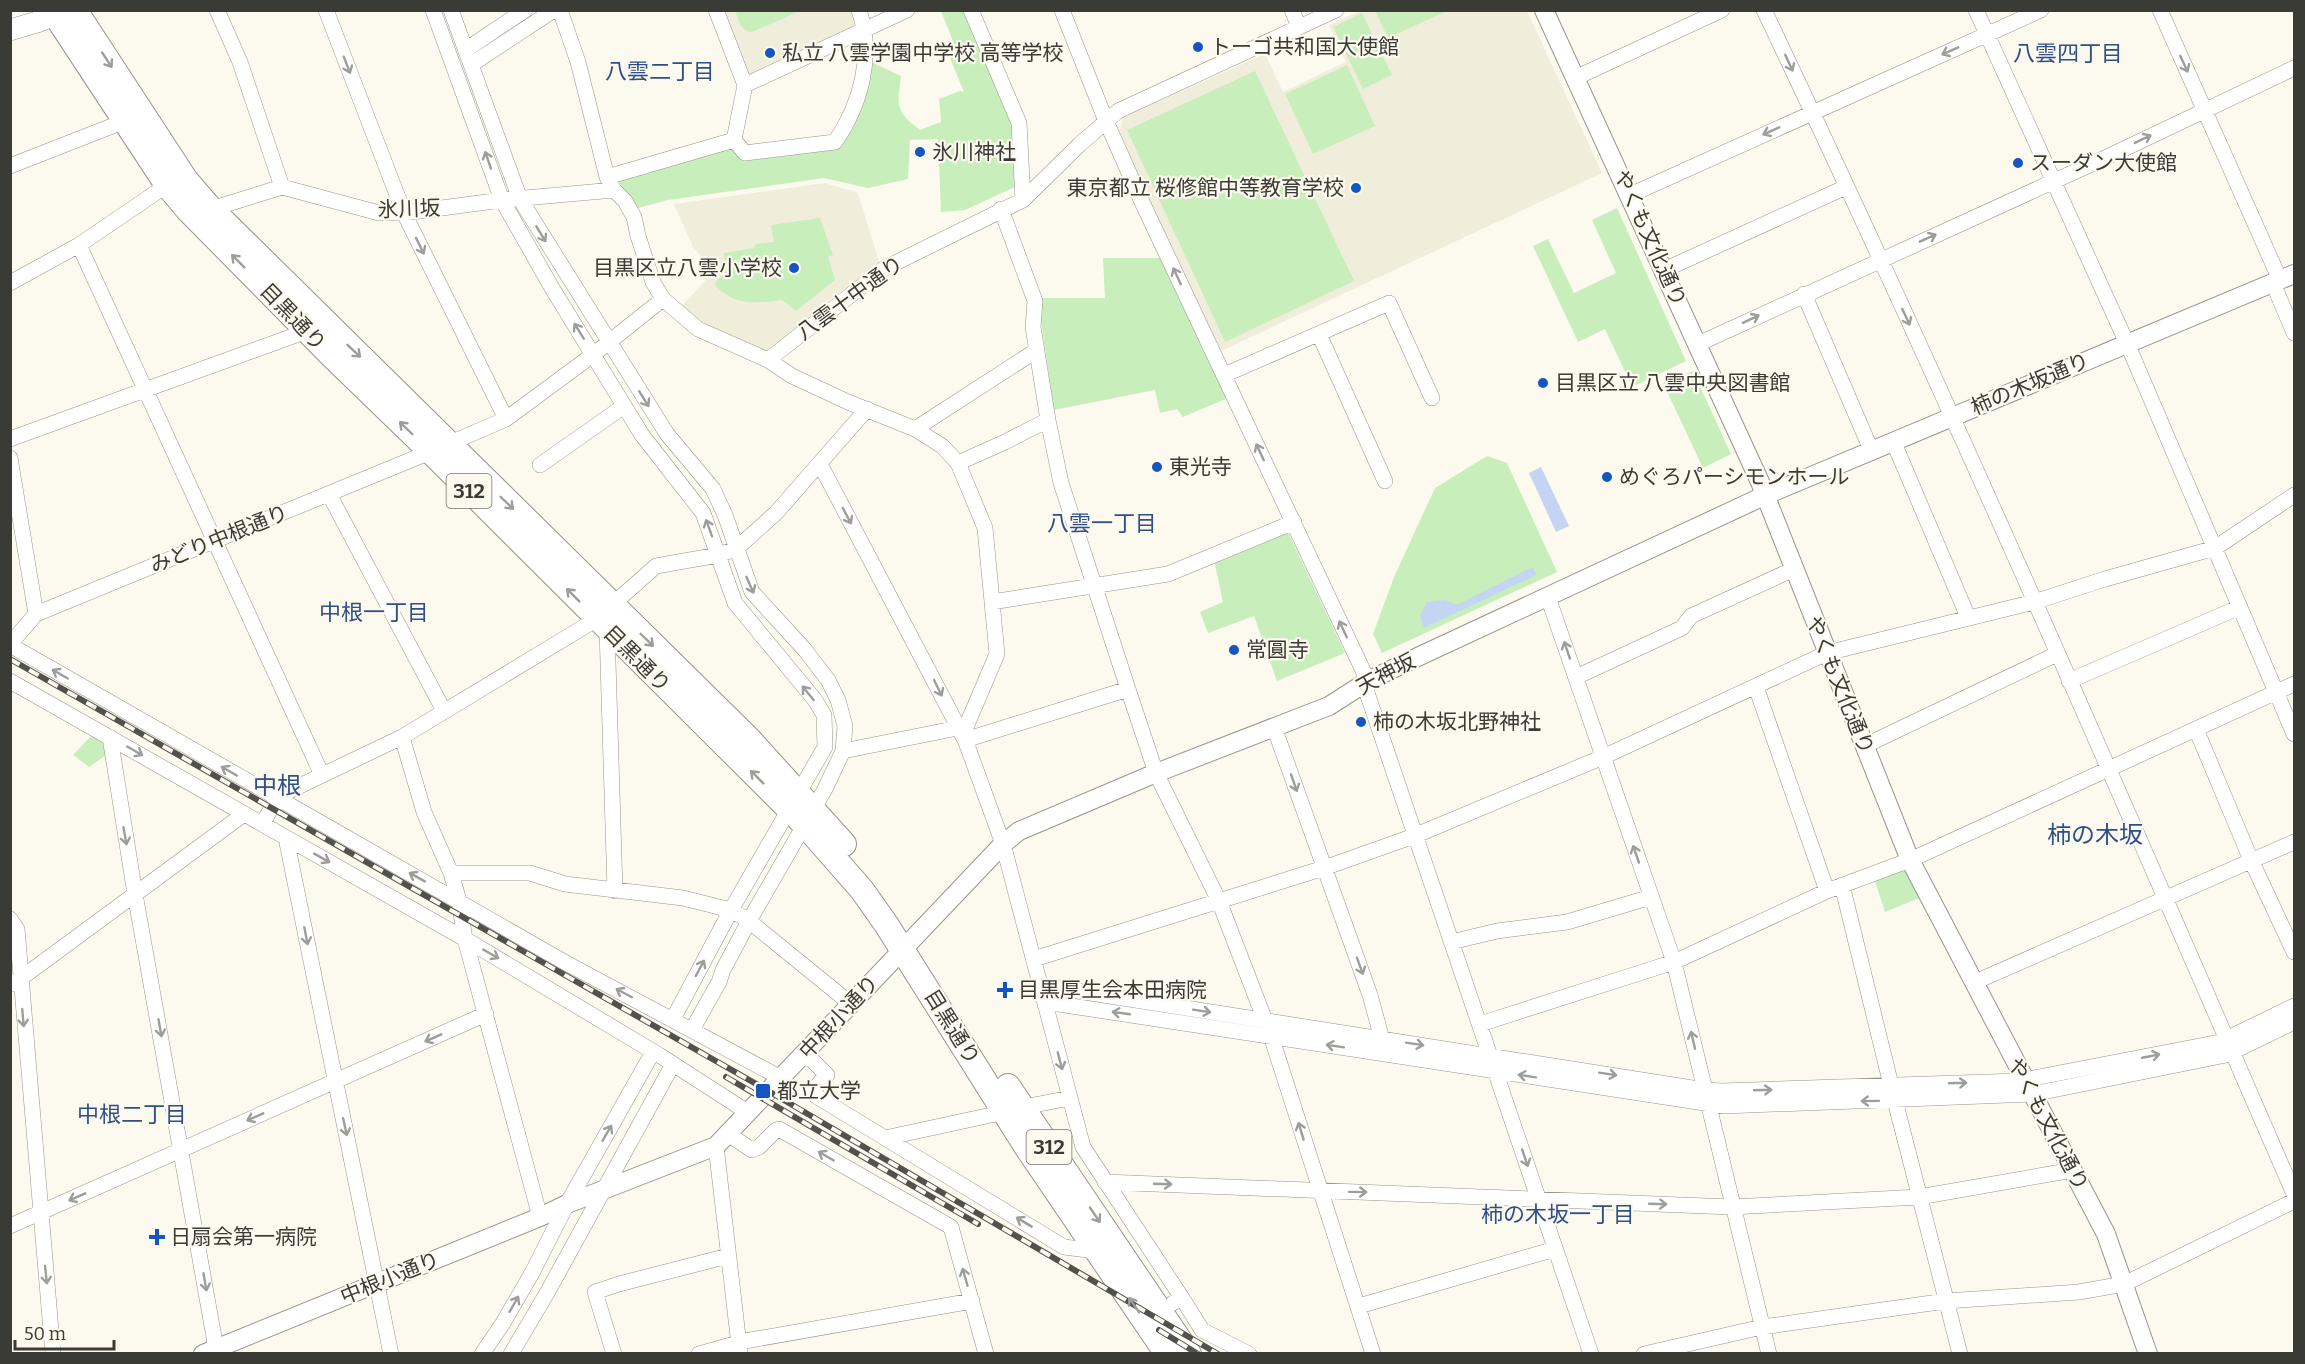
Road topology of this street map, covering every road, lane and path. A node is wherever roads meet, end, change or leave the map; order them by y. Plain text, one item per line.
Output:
1 (217, 10) edge
2 (326, 10) edge
3 (433, 10) edge
4 (451, 10) edge
5 (525, 10) edge
6 (554, 10) edge
7 (560, 10) edge
8 (716, 10) edge
9 (859, 10) edge
10 (906, 10) edge
11 (971, 10) edge
12 (1062, 10) edge
13 (1292, 10) edge
14 (1336, 10) edge
15 (1545, 10) edge
16 (1722, 10) edge
17 (1764, 10) edge
18 (1976, 10) edge
19 (2041, 10) edge
20 (62, 12) edge
21 (2165, 12) edge
22 (1299, 27) junction
23 (10, 30) edge
24 (865, 30) junction
25 (1987, 35) junction
26 (467, 49) junction
27 (472, 64) junction
28 (2295, 68) edge
29 (1575, 78) junction
30 (746, 85) junction
31 (2205, 110) junction
32 (1812, 112) junction
33 (125, 121) junction
34 (1106, 121) junction
35 (734, 140) junction
36 (10, 166) edge
37 (2053, 181) junction
38 (167, 184) junction
39 (610, 184) junction
40 (282, 187) junction
41 (1846, 187) junction
42 (1630, 195) junction
43 (502, 200) junction
44 (520, 200) junction
45 (1023, 200) junction
46 (211, 209) junction
47 (1001, 209) junction
48 (404, 213) junction
49 (79, 246) junction
50 (1880, 260) junction
51 (1664, 270) junction
52 (2283, 279) edge
53 (10, 283) edge
54 (1804, 294) junction
55 (663, 298) junction
56 (303, 327) junction
57 (2295, 333) edge
58 (1319, 334) junction
59 (608, 343) junction
60 (2127, 343) junction
61 (1698, 344) junction
62 (1037, 350) junction
63 (594, 354) junction
64 (768, 360) junction
65 (1224, 375) junction
66 (145, 390) junction
67 (1432, 398) dead end
68 (624, 406) junction
69 (867, 410) junction
70 (1952, 417) junction
71 (506, 418) junction
72 (1048, 420) junction
73 (915, 429) junction
74 (10, 439) edge
75 (1894, 443) junction
76 (439, 448) junction
77 (1872, 452) junction
78 (10, 458) edge
79 (958, 463) junction
80 (820, 464) junction
81 (540, 465) dead end
82 (1385, 481) dead end
83 (329, 494) junction
84 (1766, 495) junction
85 (2295, 495) edge
86 (1294, 522) junction
87 (214, 540) junction
88 (2215, 548) junction
89 (18, 549) edge
90 (736, 549) junction
91 (718, 555) junction
92 (1794, 569) junction
93 (1095, 586) junction
94 (1548, 597) junction
95 (992, 602) junction
96 (2034, 602) junction
97 (2240, 607) junction
98 (36, 614) junction
99 (1968, 617) junction
100 (605, 618) junction
101 (10, 645) edge
102 (1827, 653) junction
103 (2057, 654) junction
104 (1576, 677) junction
105 (10, 681) edge
106 (2069, 681) junction
107 (1366, 683) junction
108 (2295, 684) edge
109 (1756, 687) junction
110 (1128, 689) junction
111 (2276, 691) junction
112 (444, 711) junction
113 (1274, 728) junction
114 (2196, 729) junction
115 (962, 734) junction
116 (2295, 734) edge
117 (110, 737) junction
118 (402, 737) junction
119 (1864, 746) junction
120 (843, 750) junction
121 (1603, 757) junction
122 (2108, 768) junction
123 (1156, 772) junction
124 (322, 775) junction
125 (277, 799) junction
126 (802, 809) junction
127 (244, 814) junction
128 (262, 824) junction
129 (1414, 836) junction
130 (286, 838) junction
131 (2295, 842) edge
132 (1003, 844) junction
133 (1910, 860) junction
134 (2251, 860) junction
135 (1324, 868) junction
136 (451, 873) junction
137 (1842, 885) junction
138 (615, 891) junction
139 (1827, 891) junction
140 (135, 894) junction
141 (2172, 895) junction
142 (1651, 897) junction
143 (459, 901) junction
144 (1219, 901) junction
145 (731, 910) junction
146 (10, 920) edge
147 (749, 921) junction
148 (465, 939) junction
149 (1451, 942) junction
150 (908, 944) junction
151 (2295, 952) edge
152 (1034, 959) junction
153 (1674, 962) junction
154 (1976, 982) junction
155 (15, 983) edge
156 (1040, 986) junction
157 (850, 1004) junction
158 (1045, 1005) junction
159 (2295, 1006) edge
160 (486, 1014) junction
161 (1265, 1021) junction
162 (2295, 1022) edge
163 (682, 1024) junction
164 (1480, 1024) junction
165 (1271, 1036) junction
166 (1382, 1039) junction
167 (2231, 1045) junction
168 (1491, 1055) junction
169 (800, 1057) junction
170 (663, 1058) junction
171 (1496, 1072) junction
172 (781, 1078) junction
173 (335, 1081) junction
174 (2029, 1087) junction
175 (1893, 1093) junction
176 (1707, 1097) junction
177 (1070, 1098) junction
178 (1014, 1111) junction
179 (748, 1113) junction
180 (885, 1138) junction
181 (722, 1140) junction
182 (181, 1150) junction
183 (2073, 1170) junction
184 (1101, 1175) junction
185 (1073, 1183) junction
186 (1319, 1191) junction
187 (599, 1193) junction
188 (2295, 1194) edge
189 (1919, 1197) junction
190 (1539, 1200) junction
191 (2295, 1202) edge
192 (571, 1203) junction
193 (1732, 1207) junction
194 (40, 1213) junction
195 (540, 1217) junction
196 (10, 1226) edge
197 (1555, 1249) junction
198 (1096, 1251) junction
199 (728, 1256) junction
200 (376, 1284) junction
201 (2124, 1284) junction
202 (1182, 1298) junction
203 (972, 1301) junction
204 (1946, 1301) junction
205 (1359, 1306) junction
206 (1160, 1311) junction
207 (1762, 1327) junction
208 (740, 1348) edge
209 (516, 1350) edge
210 (212, 1352) edge
211 (53, 1353) edge
212 (391, 1353) edge
213 (482, 1353) edge
214 (614, 1353) edge
215 (699, 1353) edge
216 (986, 1353) edge
217 (1167, 1353) edge
218 (1189, 1353) edge
219 (1249, 1353) edge
220 (1373, 1353) edge
221 (1591, 1353) edge
222 (1644, 1353) edge
223 (1769, 1353) edge
224 (1960, 1353) edge
225 (2148, 1353) edge

1 - 40 street
2 -> 48 street
43 -> 3 street
4 - 26 street
5 - 26 street
6 - 27 street
7 - 39 street
8 - 30 street
9 - 24 street
10 - 24 street
11 - 45 street
12 - 34 street
13 - 22 street
14 - 22 street, 八雲十中通り
15 - 29 street, やくも文化通り
16 - 29 street
17 -> 32 street
18 - 25 street
19 - 25 street
20 - 23 main road
20 - 33 main road, 目黒通り / 312
20 -> 46 main road, 目黒通り / 312
21 -> 31 street
22 - 34 street, 八雲十中通り
24 - 30 street
24 - 35 street
25 -> 32 street
25 - 37 street
26 - 27 street
27 - 44 street
28 - 31 street
29 - 42 street, やくも文化通り
30 - 35 street
37 -> 31 street
31 - 52 street
32 - 41 street
32 -> 42 street
33 - 36 street
33 - 38 main road, 目黒通り / 312
34 - 45 street, 八雲十中通り
65 -> 34 street
35 - 39 street, 氷川坂
50 -> 37 street
37 - 60 street
38 - 49 street
56 -> 38 main road, 目黒通り / 312
39 - 44 street, 氷川坂
39 - 55 street
40 - 46 street
40 - 48 street, 氷川坂
41 - 50 street
41 - 51 street
42 - 51 street, やくも文化通り
43 - 44 street, 氷川坂
43 - 48 street, 氷川坂
63 -> 43 street
44 -> 59 street
45 - 47 street, 八雲十中通り
46 -> 76 main road, 目黒通り / 312
47 - 62 street
47 - 64 street, 八雲十中通り
48 -> 71 street
49 - 53 street
49 - 66 street
50 - 54 street
50 -> 70 street
51 - 61 street, やくも文化通り
52 - 57 street
52 - 60 street, 柿の木坂通り
61 -> 54 street
54 - 77 street
55 - 59 street
55 - 64 street
56 - 66 street
76 -> 56 main road, 目黒通り / 312
58 - 65 street
58 - 67 street
58 - 82 street
59 - 63 street
59 -> 90 street
60 - 70 street, 柿の木坂通り
60 - 88 street
61 - 84 street, やくも文化通り
62 - 72 street
62 - 73 street
63 - 68 street
63 - 71 street
64 - 69 street
86 -> 65 street
66 - 74 street
66 - 87 street
68 - 81 street
91 -> 68 street
69 - 73 street
69 - 80 street
70 - 75 street, 柿の木坂通り
70 - 96 street
71 - 76 street
72 - 79 street
72 - 93 street
73 - 79 street
75 - 77 street, 柿の木坂通り
75 - 99 street
76 - 83 street, みどり中根通り
76 - 100 main road, 目黒通り / 312
77 - 84 street, 柿の木坂通り
78 - 89 street
79 - 95 street
80 - 90 street
80 -> 115 street
83 - 87 street, みどり中根通り
83 - 112 street
84 - 92 street, やくも文化通り
84 - 94 street, 天神坂
85 - 88 street
86 - 93 street
107 -> 86 street
87 - 98 street, みどり中根通り
87 - 124 street
88 - 96 street
88 - 97 street
89 - 98 street
90 - 91 street
90 -> 120 street
91 - 100 street
126 -> 91 street
92 - 102 street, やくも文化通り
92 - 104 street
93 - 95 street
93 - 110 street
104 -> 94 street
94 - 107 street, 天神坂
95 - 115 street
96 - 99 street
96 - 103 street
97 - 106 street
97 - 111 street
98 - 101 street, みどり中根通り
99 - 102 street
100 - 112 street
100 - 126 main road, 目黒通り / 312
100 - 138 street
125 -> 101 street
102 - 109 street
102 - 119 street, やくも文化通り
103 - 106 street
103 - 119 street
104 - 121 street
105 - 117 street
106 - 122 street
107 - 113 street, 天神坂
107 - 129 street
108 - 111 street
109 - 121 street
109 - 139 street
110 - 115 street
110 - 123 street
111 - 114 street
111 - 116 street
112 - 118 street
113 - 123 street, 天神坂
113 -> 135 street
114 - 122 street
114 - 134 street
115 - 120 street
115 - 132 street
117 -> 127 street
117 -> 140 street
118 - 124 street
118 - 136 street
119 - 133 street, やくも文化通り
120 - 126 street
121 - 129 street
142 -> 121 street
122 - 133 street
122 - 141 street
123 - 132 street, 天神坂
123 - 144 street
124 - 125 street
125 - 128 street
143 -> 125 street
126 - 145 street
126 - 147 street
126 - 150 main road, 目黒通り / 312
127 - 128 street
127 - 140 street
128 - 130 street
129 - 135 street
129 - 149 street
130 -> 148 street
130 -> 173 street
131 - 134 street
132 - 150 street
132 - 152 street
133 - 137 street
133 - 154 street, やくも文化通り
134 - 141 street
134 - 151 street
135 - 144 street
135 -> 166 street
136 - 138 street
136 - 143 street
137 - 139 street
137 - 175 street
138 - 145 street
139 - 153 street
140 - 155 street
140 -> 182 street
141 - 154 street
141 - 167 street
142 - 149 street
142 - 153 street
143 - 148 street
163 -> 143 street
144 - 152 street
144 - 161 street
145 - 147 street
163 -> 145 street
146 - 155 street
147 - 157 street
147 - 163 street
148 - 160 street
148 -> 170 street
149 - 164 street
150 - 157 street, 中根小通り
150 - 178 main road, 目黒通り / 312
152 - 156 street
153 - 164 street
176 -> 153 street
154 - 174 street, やくも文化通り
155 -> 194 street
156 - 158 street
156 -> 161 street
157 - 169 street, 中根小通り
165 -> 158 street
158 -> 177 street
159 - 167 street
160 -> 173 street
160 - 195 street
161 - 165 street
161 - 166 street
162 - 167 street
163 - 172 street
164 - 168 street
171 -> 165 street
186 -> 165 street
166 -> 168 street
167 - 174 street
167 - 188 street
168 - 171 street
168 -> 176 street
169 - 172 street, 中根小通り
169 - 180 street
170 - 179 street
170 - 187 street
192 -> 170 street
176 -> 171 street
171 -> 190 street
172 - 179 street, 中根小通り
173 -> 182 street
173 -> 200 street
174 - 175 street
174 - 183 street, やくも文化通り
175 - 176 street
175 - 189 street
176 - 193 street
177 - 178 street
177 - 184 street
178 - 180 street
178 - 185 main road, 目黒通り / 312
178 - 198 main road, 目黒通り / 312
179 - 181 street, 中根小通り
198 -> 180 street
181 - 187 street, 中根小通り
181 - 199 street
203 -> 181 street
182 -> 194 street
182 -> 210 street
183 - 189 street
183 - 201 street, やくも文化通り
184 - 185 street
184 -> 186 street
184 - 202 street
185 -> 206 main road, 目黒通り / 312
186 -> 190 street
186 - 205 street
187 - 192 street, 中根小通り
187 - 209 street
189 - 193 street
189 - 204 street
190 -> 193 street
190 - 197 street
191 - 201 street
192 - 195 street, 中根小通り
213 -> 192 street
193 - 207 street
194 - 196 street
194 -> 211 street
195 - 200 street, 中根小通り
197 - 205 street
197 - 221 street
217 -> 198 main road, 目黒通り / 312
199 - 208 street
199 - 214 street
200 - 210 street, 中根小通り
200 - 212 street
201 - 204 street
201 - 225 street, やくも文化通り
202 - 206 street
202 - 219 street
203 - 208 street
203 - 216 street
204 - 207 street
204 - 224 street
205 - 220 street
206 - 218 main road, 目黒通り / 312
207 - 222 street
207 - 223 street
208 - 215 street

